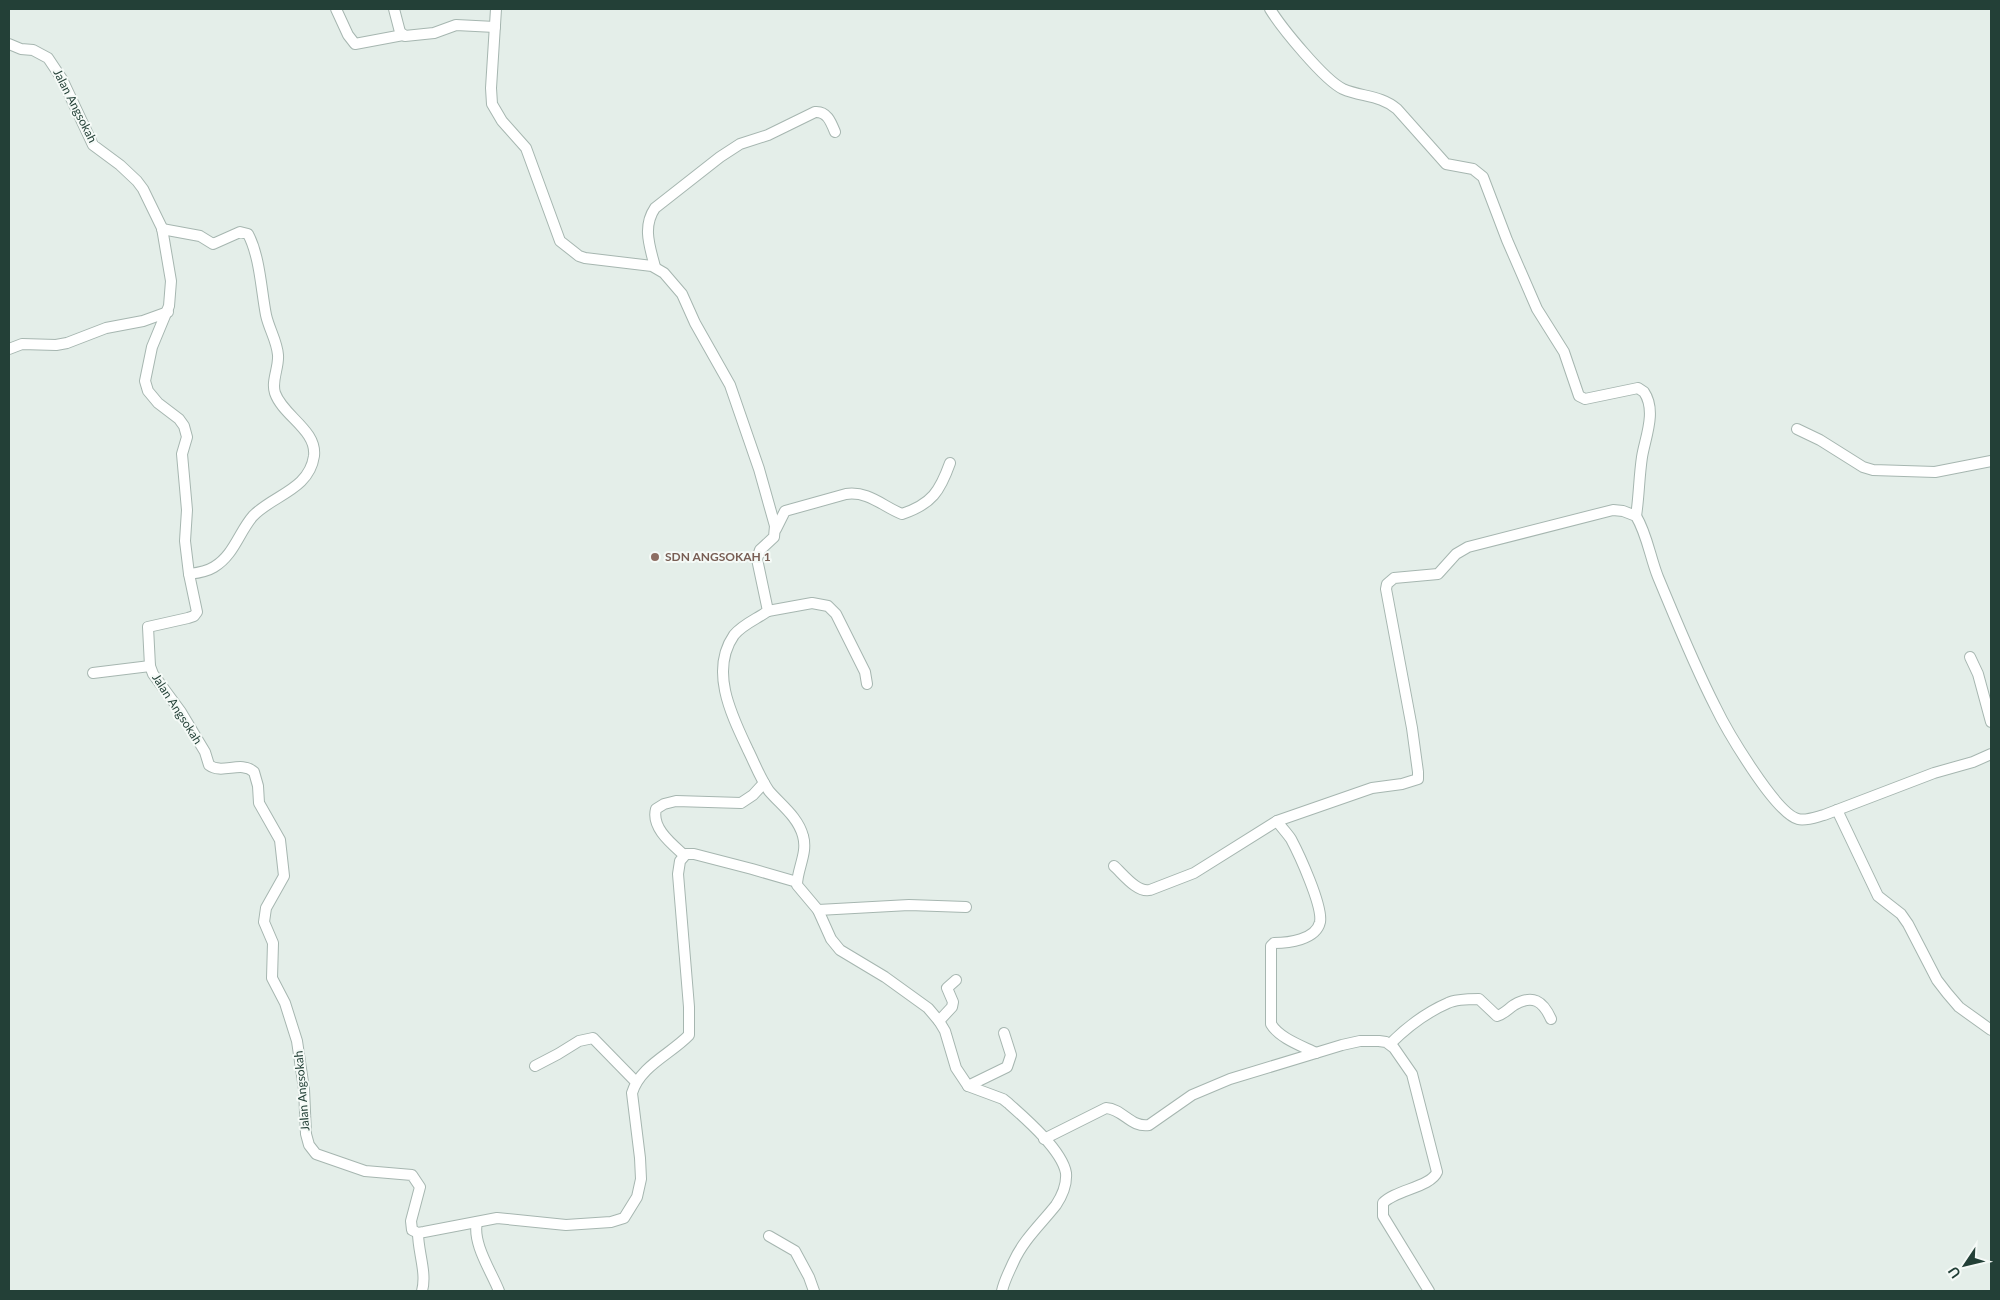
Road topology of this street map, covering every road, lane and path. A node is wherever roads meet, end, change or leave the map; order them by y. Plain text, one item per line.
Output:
1 (336, 9) edge
2 (394, 9) edge
3 (496, 9) edge
4 (1270, 9) edge
5 (495, 27) junction
6 (403, 36) junction
7 (9, 44) edge
8 (834, 132) dead end
9 (162, 229) junction
10 (655, 267) junction
11 (168, 312) junction
12 (9, 349) edge
13 (1797, 429) dead end
14 (1991, 461) edge
15 (950, 463) dead end
16 (1636, 516) junction
17 (776, 529) junction
18 (188, 574) junction
19 (768, 611) junction
20 (1970, 656) dead end
21 (150, 666) junction
22 (93, 673) dead end
23 (867, 684) dead end
24 (1991, 722) edge
25 (1991, 754) edge
26 (764, 783) junction
27 (1837, 810) junction
28 (1277, 821) junction
29 (684, 856) junction
30 (1114, 866) dead end
31 (797, 882) junction
32 (966, 907) dead end
33 (818, 910) junction
34 (956, 980) dead end
35 (1551, 1019) dead end
36 (939, 1021) junction
37 (1991, 1030) edge
38 (1004, 1033) dead end
39 (1390, 1044) junction
40 (1316, 1053) junction
41 (535, 1066) dead end
42 (636, 1082) junction
43 (968, 1086) junction
44 (1044, 1139) junction
45 (477, 1222) junction
46 (418, 1233) junction
47 (769, 1236) dead end
48 (422, 1291) edge
49 (499, 1291) edge
50 (814, 1291) edge
51 (1002, 1291) edge
52 (1430, 1291) edge

1 - 6 street
2 - 6 street
3 - 5 street
4 - 16 street
5 - 6 street
5 - 10 street
7 - 9 street, Jalan Angsokah
8 - 10 street
9 - 11 street, Jalan Angsokah
9 - 18 street
10 - 17 street
11 - 12 street
11 - 18 street, Jalan Angsokah
13 - 14 street
15 - 17 street
16 - 27 street
16 - 28 street
17 - 19 street
18 - 21 street, Jalan Angsokah
19 - 23 street
19 - 26 street
20 - 24 street
21 - 22 street
21 - 46 street, Jalan Angsokah
25 - 27 street
26 - 29 street
26 - 31 street
27 - 37 street
28 - 30 street
28 - 40 street
29 - 31 street
29 - 42 street
31 - 33 street
32 - 33 street
33 - 36 street
34 - 36 street
35 - 39 street
36 - 43 street
38 - 43 street
39 - 40 street
39 - 52 street
40 - 44 street
41 - 42 street
42 - 45 street
43 - 44 street
44 - 51 street
45 - 46 street
45 - 49 street
46 - 48 street
47 - 50 street

